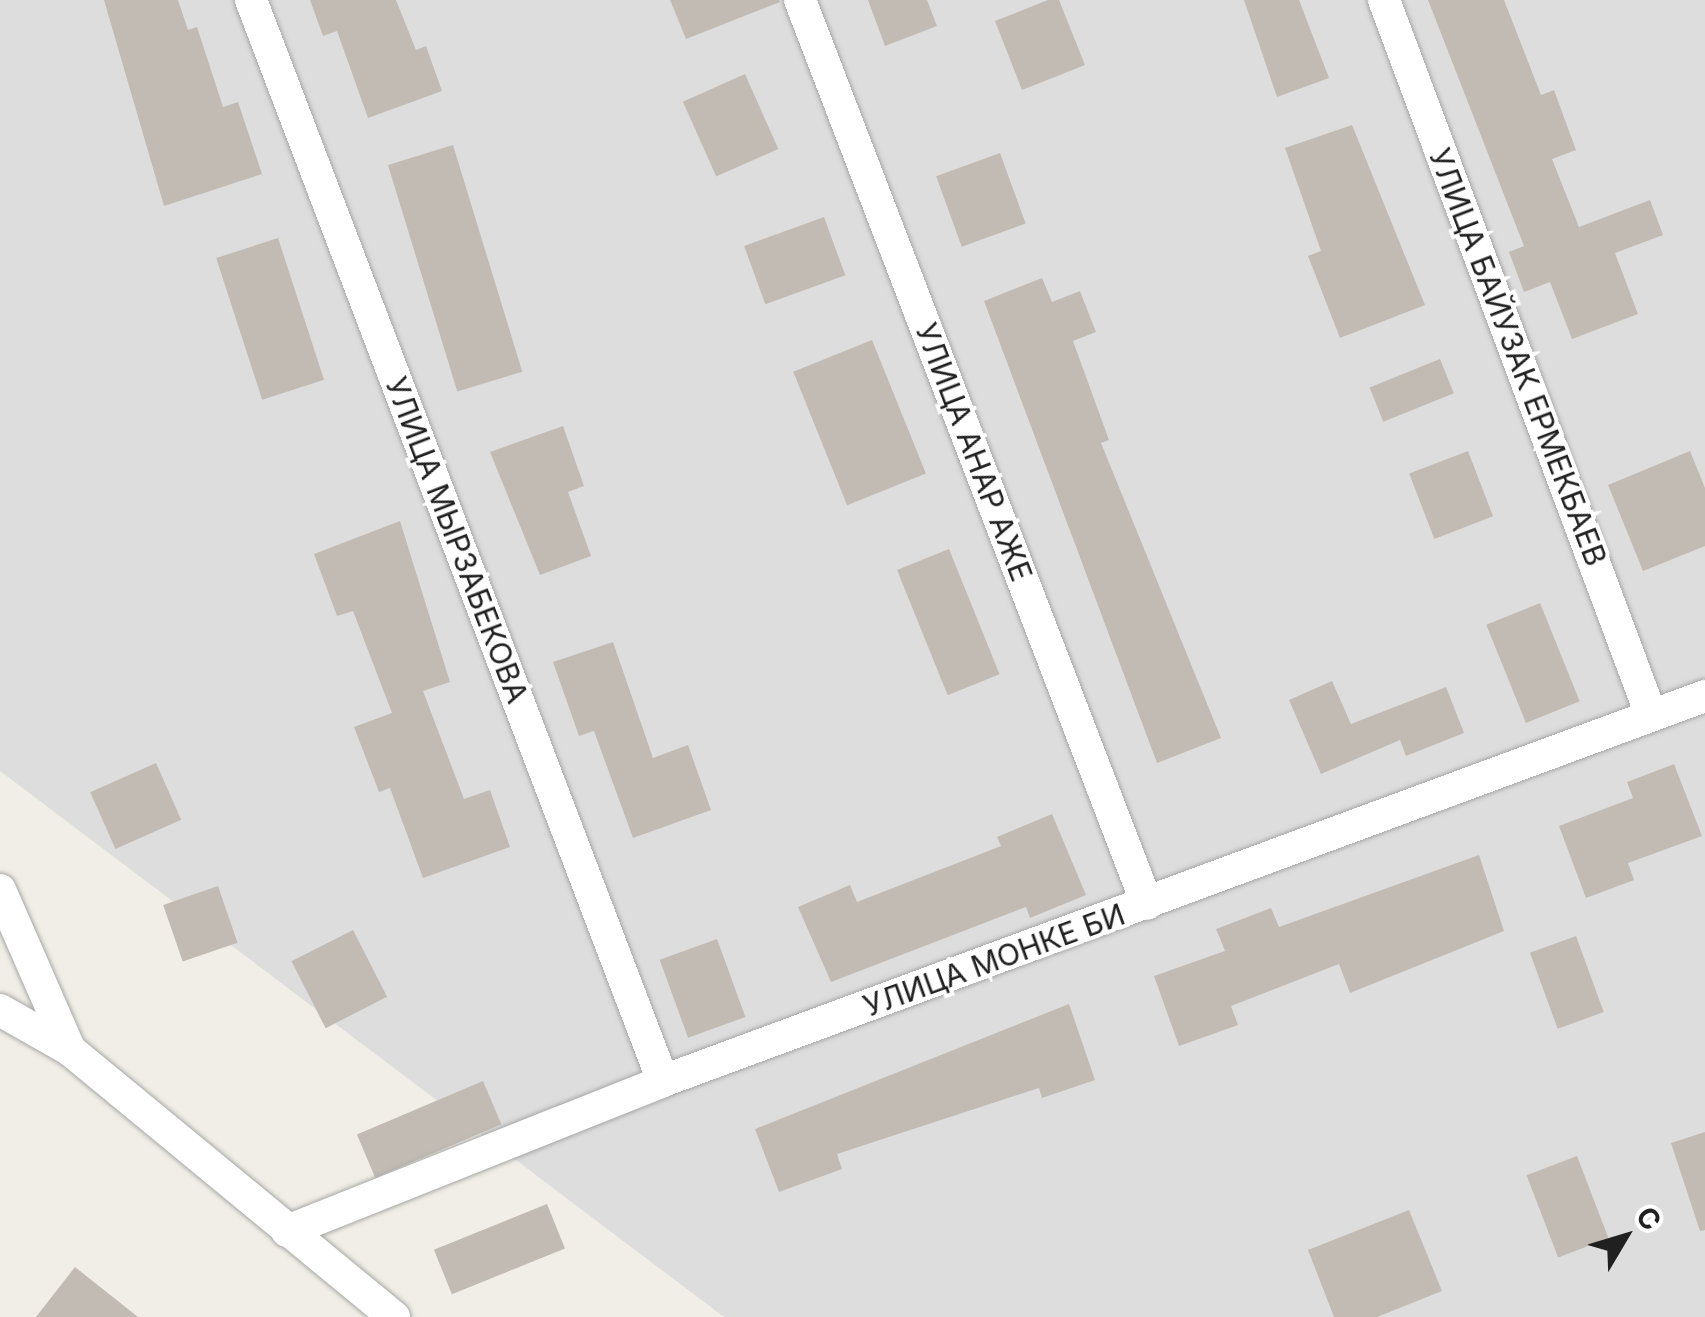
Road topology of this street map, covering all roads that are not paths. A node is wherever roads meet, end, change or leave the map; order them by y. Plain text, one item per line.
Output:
1 (251, 0) edge
2 (800, 0) edge
3 (1384, 0) edge
4 (1705, 696) edge
5 (1651, 715) junction
6 (0, 890) edge
7 (1147, 904) junction
8 (0, 1010) edge
9 (70, 1050) junction
10 (664, 1081) junction
11 (287, 1231) junction
12 (394, 1317) edge

1 - 10 street, УЛИЦА МЫРЗАБЕКОВА
2 - 7 street, УЛИЦА АНАР АЖЕ
3 - 5 street, УЛИЦА БАЙУЗАК ЕРМЕКБАЕВ
4 - 5 street, УЛИЦА МОНКЕ БИ
5 - 7 street, УЛИЦА МОНКЕ БИ
6 - 9 street
7 - 10 street, УЛИЦА МОНКЕ БИ
8 - 9 street
9 - 11 street
10 - 11 street, УЛИЦА МОНКЕ БИ
11 - 12 street

